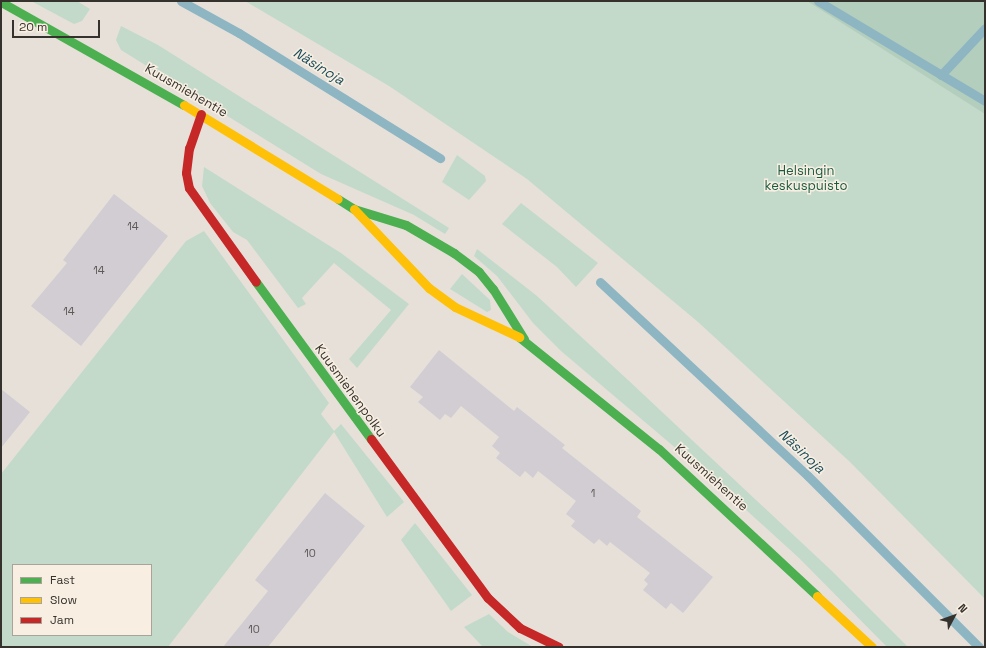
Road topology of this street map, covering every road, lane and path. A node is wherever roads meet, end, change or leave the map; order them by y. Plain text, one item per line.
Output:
1 (1, 2) edge
2 (202, 114) junction
3 (354, 209) junction
4 (524, 339) junction
5 (560, 647) edge
6 (872, 647) edge

1 - 2 main road, Kuusmiehentie
2 - 3 main road, Kuusmiehentie
2 - 5 main road, Kuusmiehenpolku
3 - 4 main road, Kuusmiehentie
3 - 4 main road, Kuusmiehentie
4 - 6 main road, Kuusmiehentie

